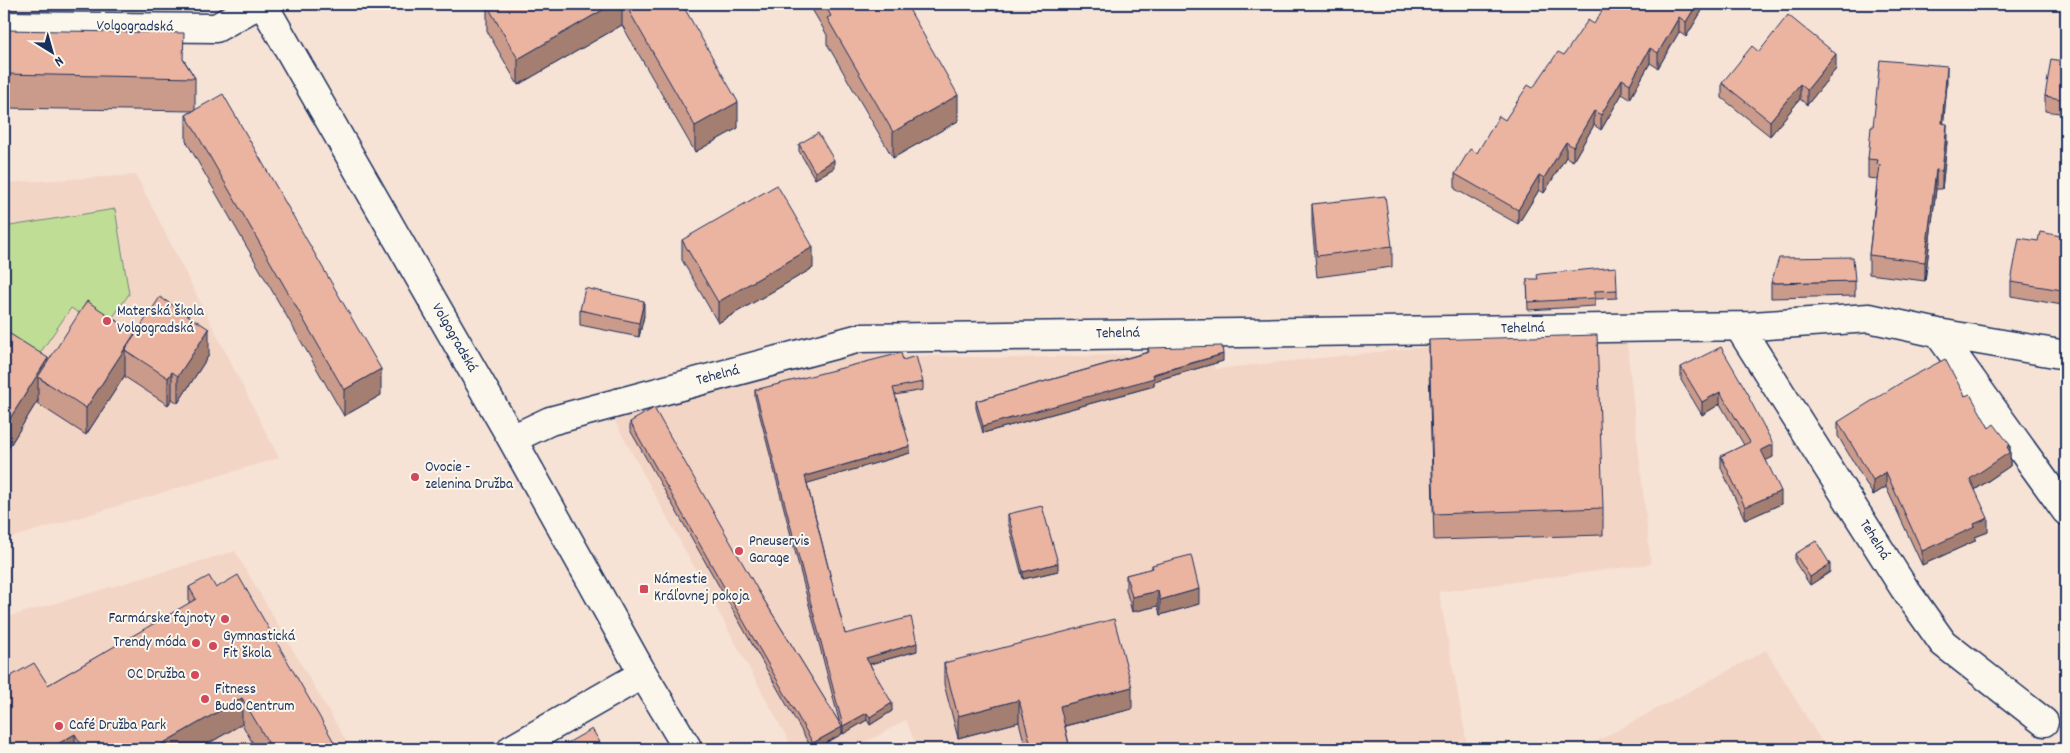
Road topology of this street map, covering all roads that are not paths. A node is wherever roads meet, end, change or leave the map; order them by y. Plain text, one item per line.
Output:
1 (259, 4) edge
2 (263, 4) edge
3 (4, 26) edge
4 (1739, 327) junction
5 (1938, 333) junction
6 (2066, 355) edge
7 (512, 439) junction
8 (2066, 511) edge
9 (643, 674) junction
10 (2044, 722) dead end
11 (512, 749) edge
12 (688, 749) edge

1 - 3 street, Volgogradská
2 - 7 street, Volgogradská
4 - 5 street, Tehelná
4 - 7 street, Tehelná
4 - 10 street, Tehelná
5 - 6 street, Tehelná
5 - 8 street
7 - 9 street, Volgogradská
9 - 11 street
9 - 12 street, Volgogradská

